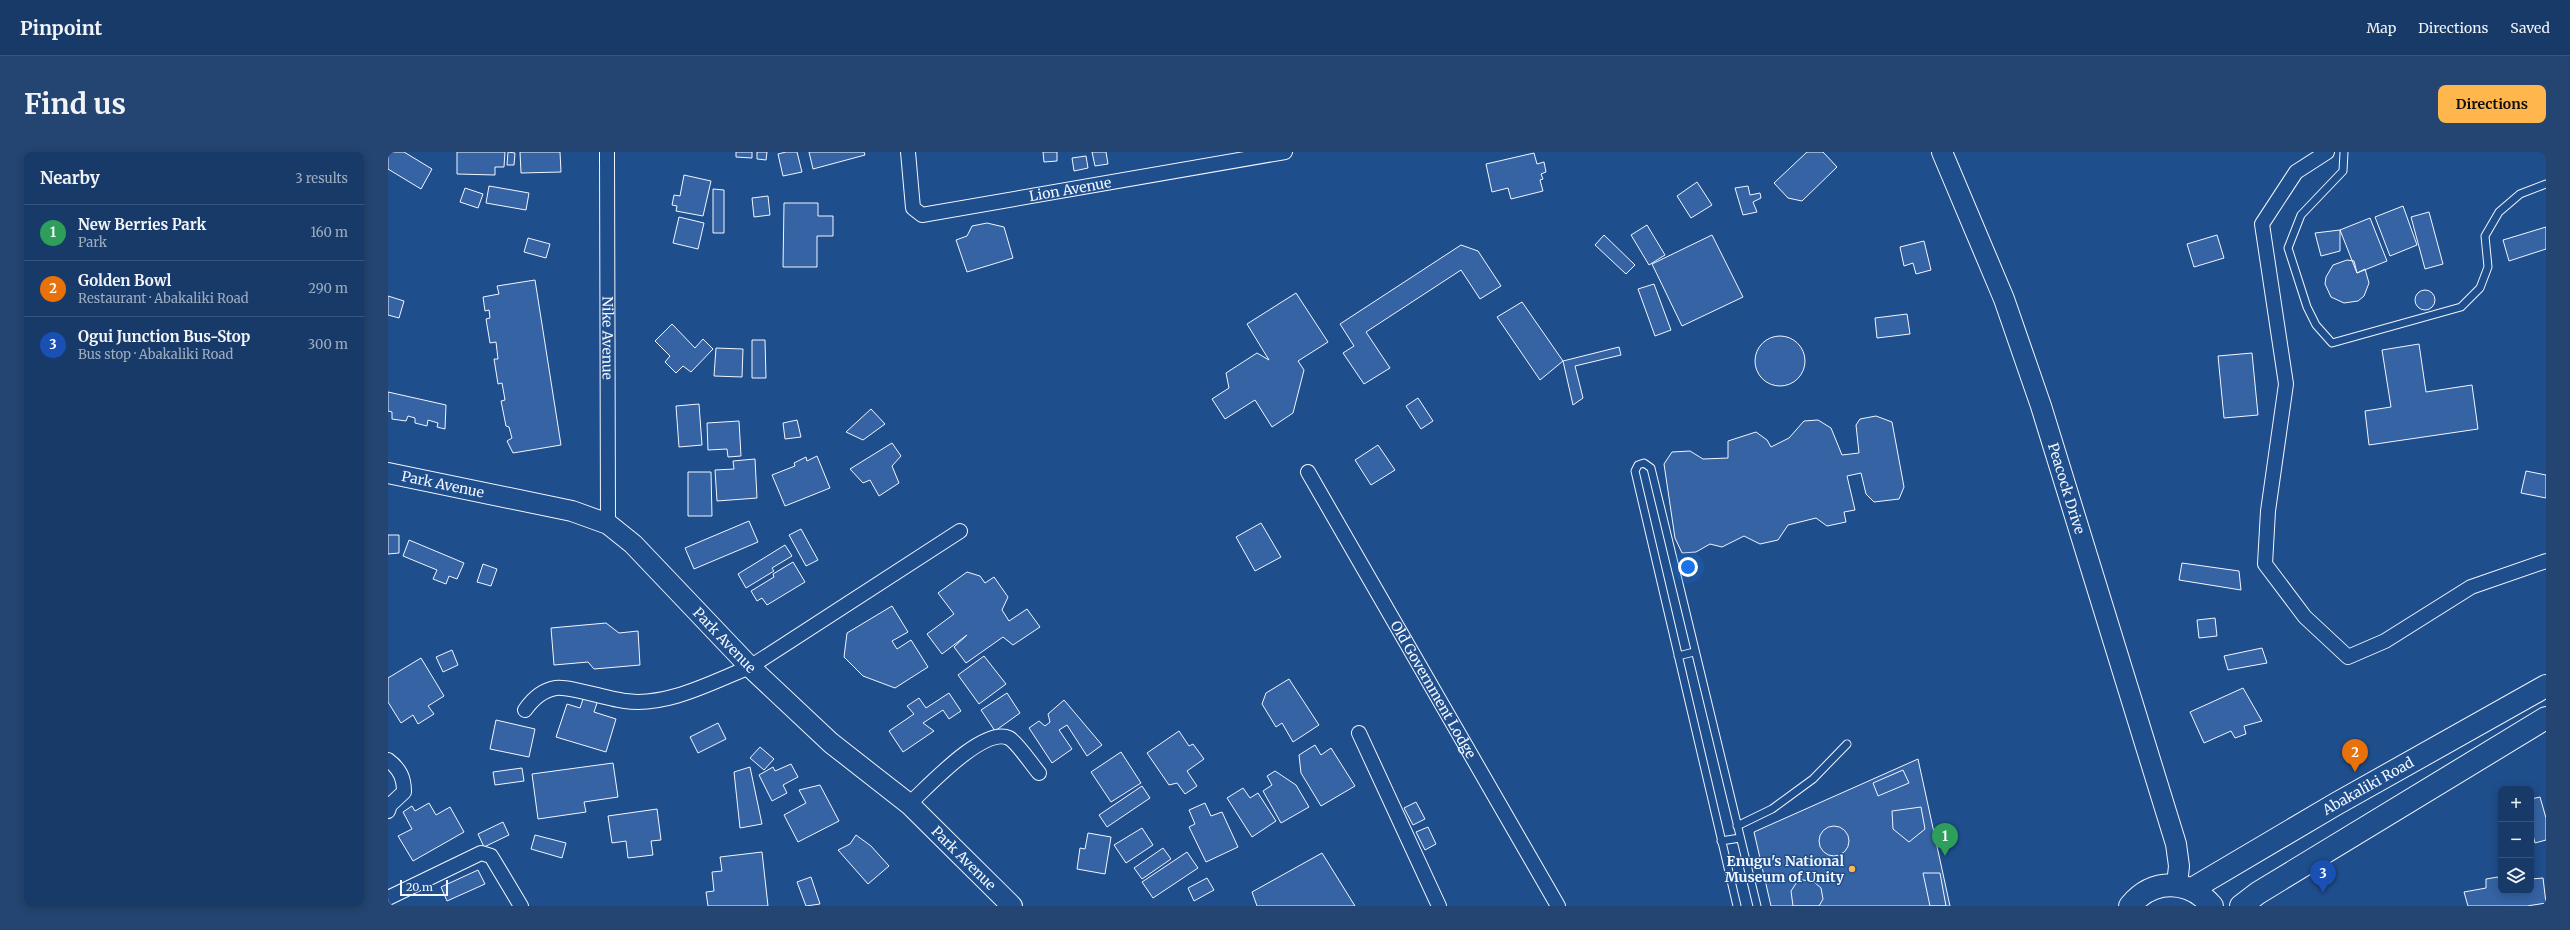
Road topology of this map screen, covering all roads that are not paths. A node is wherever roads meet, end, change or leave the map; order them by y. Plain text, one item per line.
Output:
1 (607, 152) edge
2 (908, 152) edge
3 (1286, 152) edge
4 (1942, 152) edge
5 (2327, 152) edge
6 (2344, 152) edge
7 (2546, 184) edge
8 (1308, 472) dead end
9 (388, 473) edge
10 (608, 524) junction
11 (960, 531) dead end
12 (2546, 561) edge
13 (1694, 652) junction
14 (1678, 656) junction
15 (750, 667) junction
16 (2546, 686) edge
17 (525, 710) dead end
18 (2546, 718) edge
19 (1359, 733) dead end
20 (1848, 744) dead end
21 (388, 760) edge
22 (1039, 773) dead end
23 (909, 804) junction
24 (388, 811) edge
25 (1737, 826) junction
26 (1740, 838) junction
27 (1721, 841) junction
28 (2185, 887) junction
29 (388, 898) edge
30 (521, 906) edge
31 (1012, 906) edge
32 (1439, 906) edge
33 (1558, 906) edge
34 (1736, 906) edge
35 (1757, 906) edge
36 (2130, 906) edge
37 (2212, 906) edge
38 (2241, 906) edge

1 - 10 street, Nike Avenue
2 - 3 street, Lion Avenue
4 - 28 street, Peacock Drive
5 - 12 street
6 - 7 lane
8 - 33 street, Old Government Lodge
9 - 10 street, Park Avenue
10 - 15 street, Park Avenue
11 - 15 street
13 - 14 lane
13 - 14 lane
13 - 25 lane
14 - 27 lane
15 - 17 street
15 - 23 street, Park Avenue
16 - 28 main road, Abakaliki Road
18 - 38 main road
19 - 32 street
20 - 25 lane
21 - 24 street
22 - 23 street
23 - 31 street, Park Avenue
25 - 26 lane
26 - 27 lane
26 - 35 lane
27 - 34 lane
28 - 36 main road
28 - 37 main road
29 - 30 street

